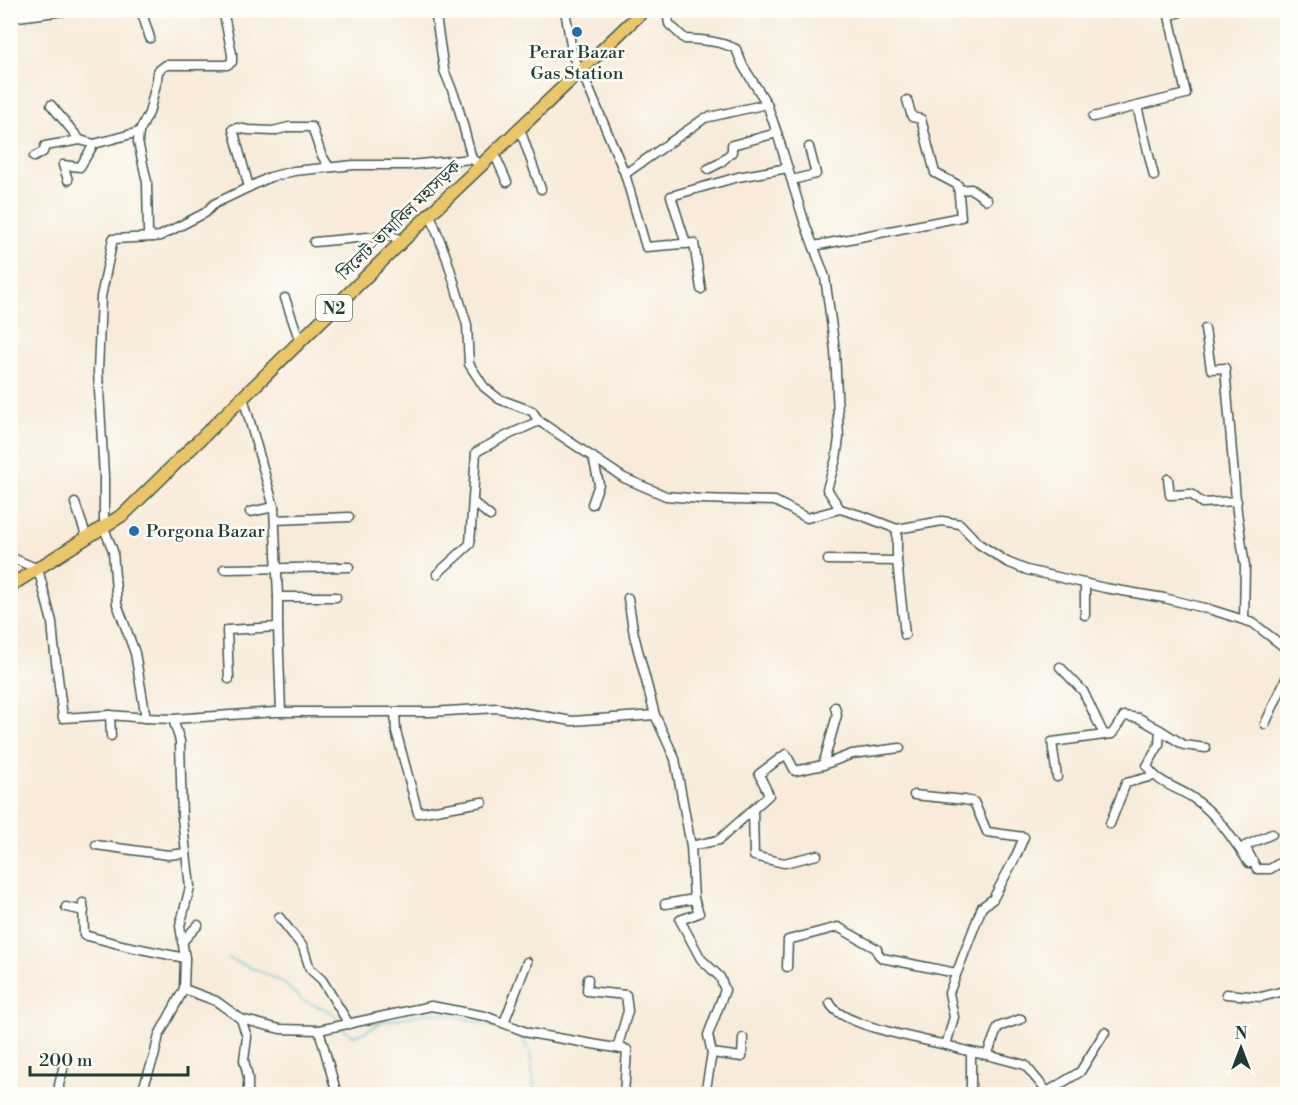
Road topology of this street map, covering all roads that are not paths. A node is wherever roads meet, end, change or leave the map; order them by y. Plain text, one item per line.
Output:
1 (72, 10) edge
2 (141, 10) edge
3 (223, 10) edge
4 (435, 10) edge
5 (565, 10) edge
6 (644, 10) edge
7 (667, 10) edge
8 (1185, 10) edge
9 (10, 18) edge
10 (150, 38) dead end
11 (581, 70) junction
12 (907, 100) dead end
13 (766, 104) junction
14 (51, 105) dead end
15 (1137, 105) junction
16 (1093, 117) dead end
17 (520, 129) junction
18 (138, 132) junction
19 (777, 133) junction
20 (80, 140) junction
21 (94, 144) junction
22 (809, 147) dead end
23 (494, 153) junction
24 (34, 157) dead end
25 (477, 163) junction
26 (329, 167) junction
27 (788, 168) junction
28 (708, 169) dead end
29 (625, 174) junction
30 (1154, 176) dead end
31 (68, 180) dead end
32 (792, 180) junction
33 (507, 182) dead end
34 (249, 187) junction
35 (541, 189) dead end
36 (958, 190) junction
37 (987, 200) dead end
38 (430, 214) junction
39 (153, 237) junction
40 (403, 241) junction
41 (314, 242) dead end
42 (686, 244) junction
43 (814, 246) junction
44 (701, 289) dead end
45 (285, 298) dead end
46 (1205, 329) dead end
47 (300, 342) junction
48 (243, 397) junction
49 (539, 422) junction
50 (593, 457) junction
51 (1168, 479) dead end
52 (1236, 501) junction
53 (473, 502) junction
54 (75, 503) dead end
55 (592, 504) dead end
56 (274, 507) junction
57 (840, 509) junction
58 (250, 512) dead end
59 (490, 516) dead end
60 (349, 517) dead end
61 (275, 520) junction
62 (104, 528) junction
63 (897, 529) junction
64 (87, 538) junction
65 (10, 557) edge
66 (828, 560) dead end
67 (897, 561) junction
68 (349, 567) dead end
69 (38, 569) junction
70 (224, 569) dead end
71 (277, 569) junction
72 (437, 574) dead end
73 (1085, 584) junction
74 (10, 586) edge
75 (278, 597) junction
76 (336, 597) dead end
77 (628, 598) dead end
78 (1085, 615) dead end
79 (1244, 620) junction
80 (278, 627) junction
81 (905, 635) dead end
82 (1287, 650) edge
83 (1060, 667) dead end
84 (1287, 674) edge
85 (229, 679) dead end
86 (835, 707) dead end
87 (281, 712) junction
88 (395, 712) junction
89 (655, 714) junction
90 (110, 715) junction
91 (146, 718) junction
92 (173, 719) junction
93 (1265, 724) dead end
94 (1160, 730) junction
95 (1104, 735) junction
96 (111, 736) dead end
97 (900, 748) dead end
98 (1206, 748) dead end
99 (823, 765) junction
100 (1154, 776) junction
101 (1057, 777) dead end
102 (914, 795) dead end
103 (482, 802) dead end
104 (753, 810) junction
105 (1110, 824) dead end
106 (1272, 834) dead end
107 (96, 845) dead end
108 (691, 846) junction
109 (186, 853) junction
110 (817, 855) dead end
111 (1253, 862) junction
112 (1287, 864) edge
113 (694, 899) junction
114 (665, 904) dead end
115 (66, 907) dead end
116 (279, 917) dead end
117 (198, 925) dead end
118 (182, 942) junction
119 (185, 958) junction
120 (527, 962) dead end
121 (787, 967) dead end
122 (956, 973) junction
123 (588, 979) dead end
124 (184, 989) junction
125 (1287, 990) edge
126 (1226, 994) dead end
127 (830, 1003) dead end
128 (241, 1019) junction
129 (1021, 1019) dead end
130 (504, 1023) junction
131 (349, 1024) junction
132 (319, 1030) junction
133 (1105, 1032) dead end
134 (743, 1038) dead end
135 (946, 1045) junction
136 (627, 1050) junction
137 (712, 1053) junction
138 (971, 1053) junction
139 (987, 1054) junction
140 (64, 1065) dead end
141 (1048, 1093) edge
142 (59, 1095) edge
143 (141, 1095) edge
144 (248, 1095) edge
145 (337, 1095) edge
146 (624, 1095) edge
147 (699, 1095) edge
148 (971, 1095) edge

1 - 9 street
2 - 10 street
3 - 18 street
4 - 25 street
5 - 11 street
6 - 11 highway, সিলেট-তামাবিল মহাসড়ক / N2
7 - 13 street
8 - 15 street
11 - 17 highway, সিলেট-তামাবিল মহাসড়ক / N2
11 - 29 street
12 - 36 street
13 - 19 street
13 - 29 street
14 - 20 street
15 - 16 street
15 - 30 street
17 - 23 highway, সিলেট-তামাবিল মহাসড়ক / N2
17 - 35 street
18 - 21 street
18 - 39 street
19 - 27 street
19 - 28 street
20 - 21 street
20 - 24 street
21 - 31 street
22 - 32 street
23 - 25 highway, সিলেট-তামাবিল মহাসড়ক / N2
23 - 33 street
25 - 26 street
25 - 38 highway, সিলেট-তামাবিল মহাসড়ক / N2
26 - 34 street
26 - 34 street
27 - 32 street
27 - 42 street
29 - 42 street
32 - 43 street
34 - 39 street
36 - 37 street
36 - 43 street
38 - 40 highway, সিলেট-তামাবিল মহাসড়ক / N2
38 - 49 street
39 - 62 street
40 - 41 street
40 - 47 highway, সিলেট-তামাবিল মহাসড়ক / N2
42 - 44 street
43 - 57 street
45 - 47 street
46 - 52 street
47 - 48 highway, সিলেট-তামাবিল মহাসড়ক / N2
48 - 56 street
48 - 62 highway, সিলেট-তামাবিল মহাসড়ক / N2
49 - 50 street
49 - 53 street
50 - 55 street
50 - 57 street
51 - 52 street
52 - 79 street
53 - 59 street
53 - 72 street
54 - 64 street
56 - 58 street
56 - 61 street
57 - 63 street
60 - 61 street
61 - 71 street
62 - 64 highway, সিলেট-তামাবিল মহাসড়ক / N2
62 - 91 street
63 - 67 street
63 - 73 street
64 - 69 highway, সিলেট-তামাবিল মহাসড়ক / N2
65 - 69 street
66 - 67 street
67 - 81 street
68 - 71 street
69 - 74 highway, সিলেট-তামাবিল মহাসড়ক / N2
69 - 90 street
70 - 71 street
71 - 75 street
73 - 78 street
73 - 79 street
75 - 76 street
75 - 80 street
77 - 89 street
79 - 82 street
80 - 85 street
80 - 87 street
83 - 95 street
84 - 93 street
86 - 99 street
87 - 88 street
87 - 92 street
88 - 89 street
88 - 103 street
89 - 108 street
90 - 91 street
90 - 96 street
91 - 92 street
92 - 109 street
94 - 95 street
94 - 98 street
94 - 100 street
95 - 101 street
97 - 99 street
99 - 104 street
100 - 105 street
100 - 111 street
102 - 122 street
104 - 108 street
104 - 110 street
106 - 111 street
107 - 109 street
108 - 113 street
109 - 118 street
111 - 112 street
113 - 114 street
113 - 137 street
115 - 119 street
116 - 131 street
117 - 118 street
118 - 119 street
119 - 124 street
120 - 130 street
121 - 122 street
122 - 135 street
123 - 136 street
124 - 128 street
124 - 143 street
125 - 126 street
127 - 135 street
128 - 132 street
128 - 144 street
129 - 139 street
130 - 131 street
130 - 136 street
131 - 132 street
132 - 145 street
133 - 141 street
134 - 137 street
135 - 138 street
136 - 146 street
137 - 147 street
138 - 139 street
138 - 148 street
139 - 141 street
140 - 142 street

